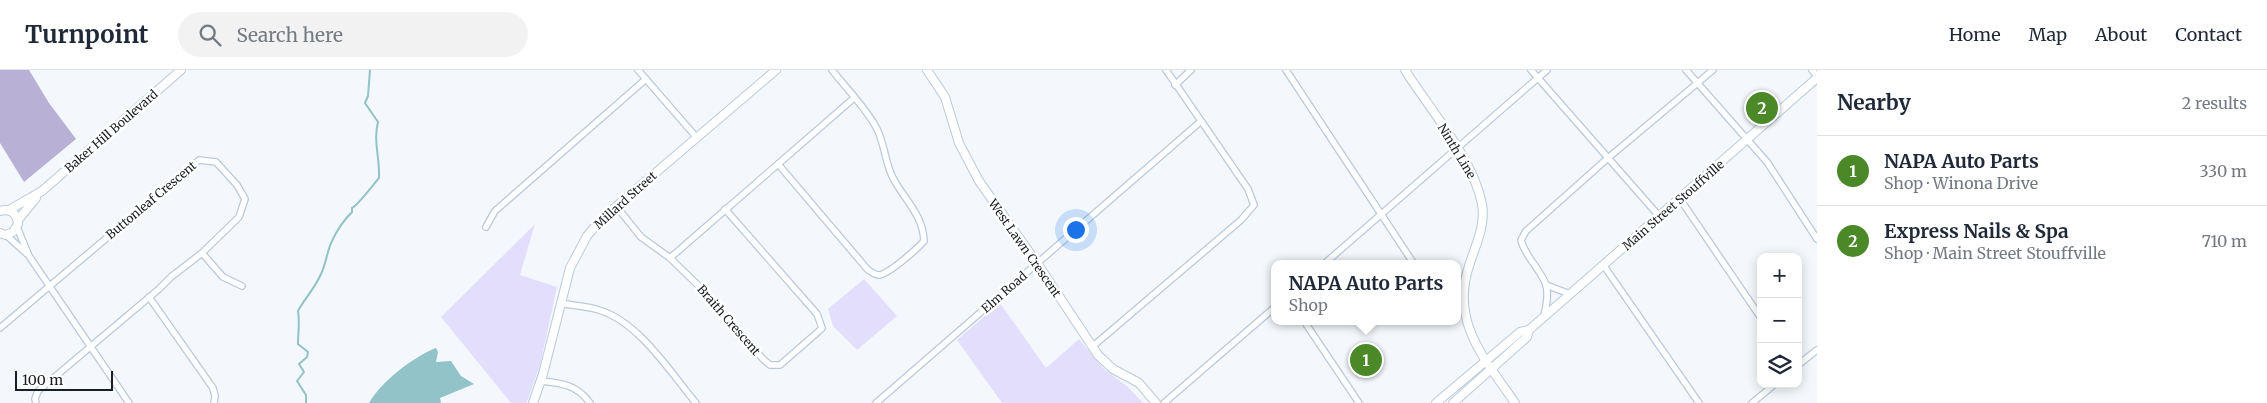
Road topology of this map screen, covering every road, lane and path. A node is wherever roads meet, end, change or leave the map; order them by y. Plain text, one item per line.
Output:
1 (181, 70) edge
2 (638, 70) edge
3 (776, 70) edge
4 (832, 70) edge
5 (927, 70) edge
6 (1166, 70) edge
7 (1191, 70) edge
8 (1286, 70) edge
9 (1405, 70) edge
10 (1531, 70) edge
11 (1547, 70) edge
12 (1686, 70) edge
13 (1713, 70) edge
14 (1812, 70) edge
15 (1817, 77) edge
16 (1538, 78) junction
17 (646, 79) junction
18 (1697, 82) junction
19 (1175, 85) junction
20 (854, 98) junction
21 (1200, 122) junction
22 (697, 138) junction
23 (1747, 140) junction
24 (1457, 148) junction
25 (1608, 158) junction
26 (778, 164) junction
27 (42, 191) junction
28 (1680, 199) junction
29 (616, 206) junction
30 (4, 209) edge
31 (725, 209) junction
32 (1381, 215) junction
33 (1659, 216) junction
34 (18, 223) junction
35 (486, 227) dead end
36 (2, 235) edge
37 (1817, 239) edge
38 (202, 253) junction
39 (29, 256) junction
40 (670, 258) junction
41 (1329, 260) edge
42 (1411, 260) edge
43 (1037, 263) junction
44 (1604, 266) junction
45 (1546, 285) junction
46 (242, 286) dead end
47 (50, 287) junction
48 (1570, 294) junction
49 (150, 297) junction
50 (561, 303) junction
51 (1271, 310) edge
52 (1757, 312) edge
53 (1544, 316) junction
54 (1307, 325) edge
55 (0, 328) edge
56 (1529, 330) junction
57 (90, 346) junction
58 (1092, 347) junction
59 (1817, 350) edge
60 (1485, 360) junction
61 (1802, 362) edge
62 (1492, 369) junction
63 (541, 381) junction
64 (1770, 388) edge
65 (36, 403) edge
66 (129, 403) edge
67 (214, 403) edge
68 (533, 403) edge
69 (590, 403) edge
70 (696, 403) edge
71 (876, 403) edge
72 (1156, 403) edge
73 (1164, 403) edge
74 (1359, 403) edge
75 (1436, 403) edge
76 (1453, 403) edge
77 (1515, 403) edge
78 (1699, 403) edge
79 (1752, 403) edge

1 - 27 street, Baker Hill Boulevard
2 - 17 street
3 - 22 street, Millard Street
4 - 20 street
5 - 43 street, West Lawn Crescent
6 - 19 street
7 - 19 street
8 - 32 street
9 - 24 street, Ninth Line
10 - 16 street
11 - 16 street
12 - 18 street
13 - 18 street
14 - 15 street
15 - 23 street, Main Street Stouffville
16 - 24 street
16 - 25 street
17 - 22 street
17 - 35 street
18 - 23 street
18 - 25 street
19 - 21 street
20 - 26 street
20 - 26 street
21 - 43 street, Elm Road
21 - 58 street
22 - 29 street, Millard Street
23 - 28 street, Main Street Stouffville
23 - 37 street
24 - 32 street
24 - 60 street, Ninth Line
25 - 33 street
25 - 45 street
26 - 31 street
27 - 30 street, Baker Hill Boulevard
27 - 34 street, Baker Hill Boulevard
28 - 33 street, Main Street Stouffville
28 - 52 street
29 - 40 street, Braith Crescent
29 - 50 street, Millard Street
30 - 34 street
31 - 40 street
31 - 40 street, Braith Crescent
32 - 41 street
32 - 42 street
33 - 44 street, Main Street Stouffville
34 - 36 street, Baker Hill Boulevard
34 - 39 street
36 - 39 street
38 - 46 street
38 - 47 street, Buttonleaf Crescent
38 - 49 street, Buttonleaf Crescent
39 - 47 street
43 - 58 street, West Lawn Crescent
43 - 71 street, Elm Road
44 - 48 street, Main Street Stouffville
44 - 78 street
45 - 48 street
45 - 53 street
47 - 55 street
47 - 57 street
48 - 53 street, Main Street Stouffville
49 - 57 street, Buttonleaf Crescent
49 - 67 street
50 - 63 street, Millard Street
50 - 70 street
51 - 73 street
53 - 56 street, Main Street Stouffville
54 - 74 street
56 - 60 street, Main Street Stouffville
56 - 62 street, Main Street Stouffville
57 - 65 street, Buttonleaf Crescent
57 - 66 street
58 - 72 street, West Lawn Crescent
59 - 61 street
60 - 62 street, Ninth Line
60 - 75 street, Main Street Stouffville
62 - 76 street, Main Street Stouffville
62 - 77 street, Ninth Line
63 - 68 street, Millard Street
63 - 69 street
64 - 79 street

